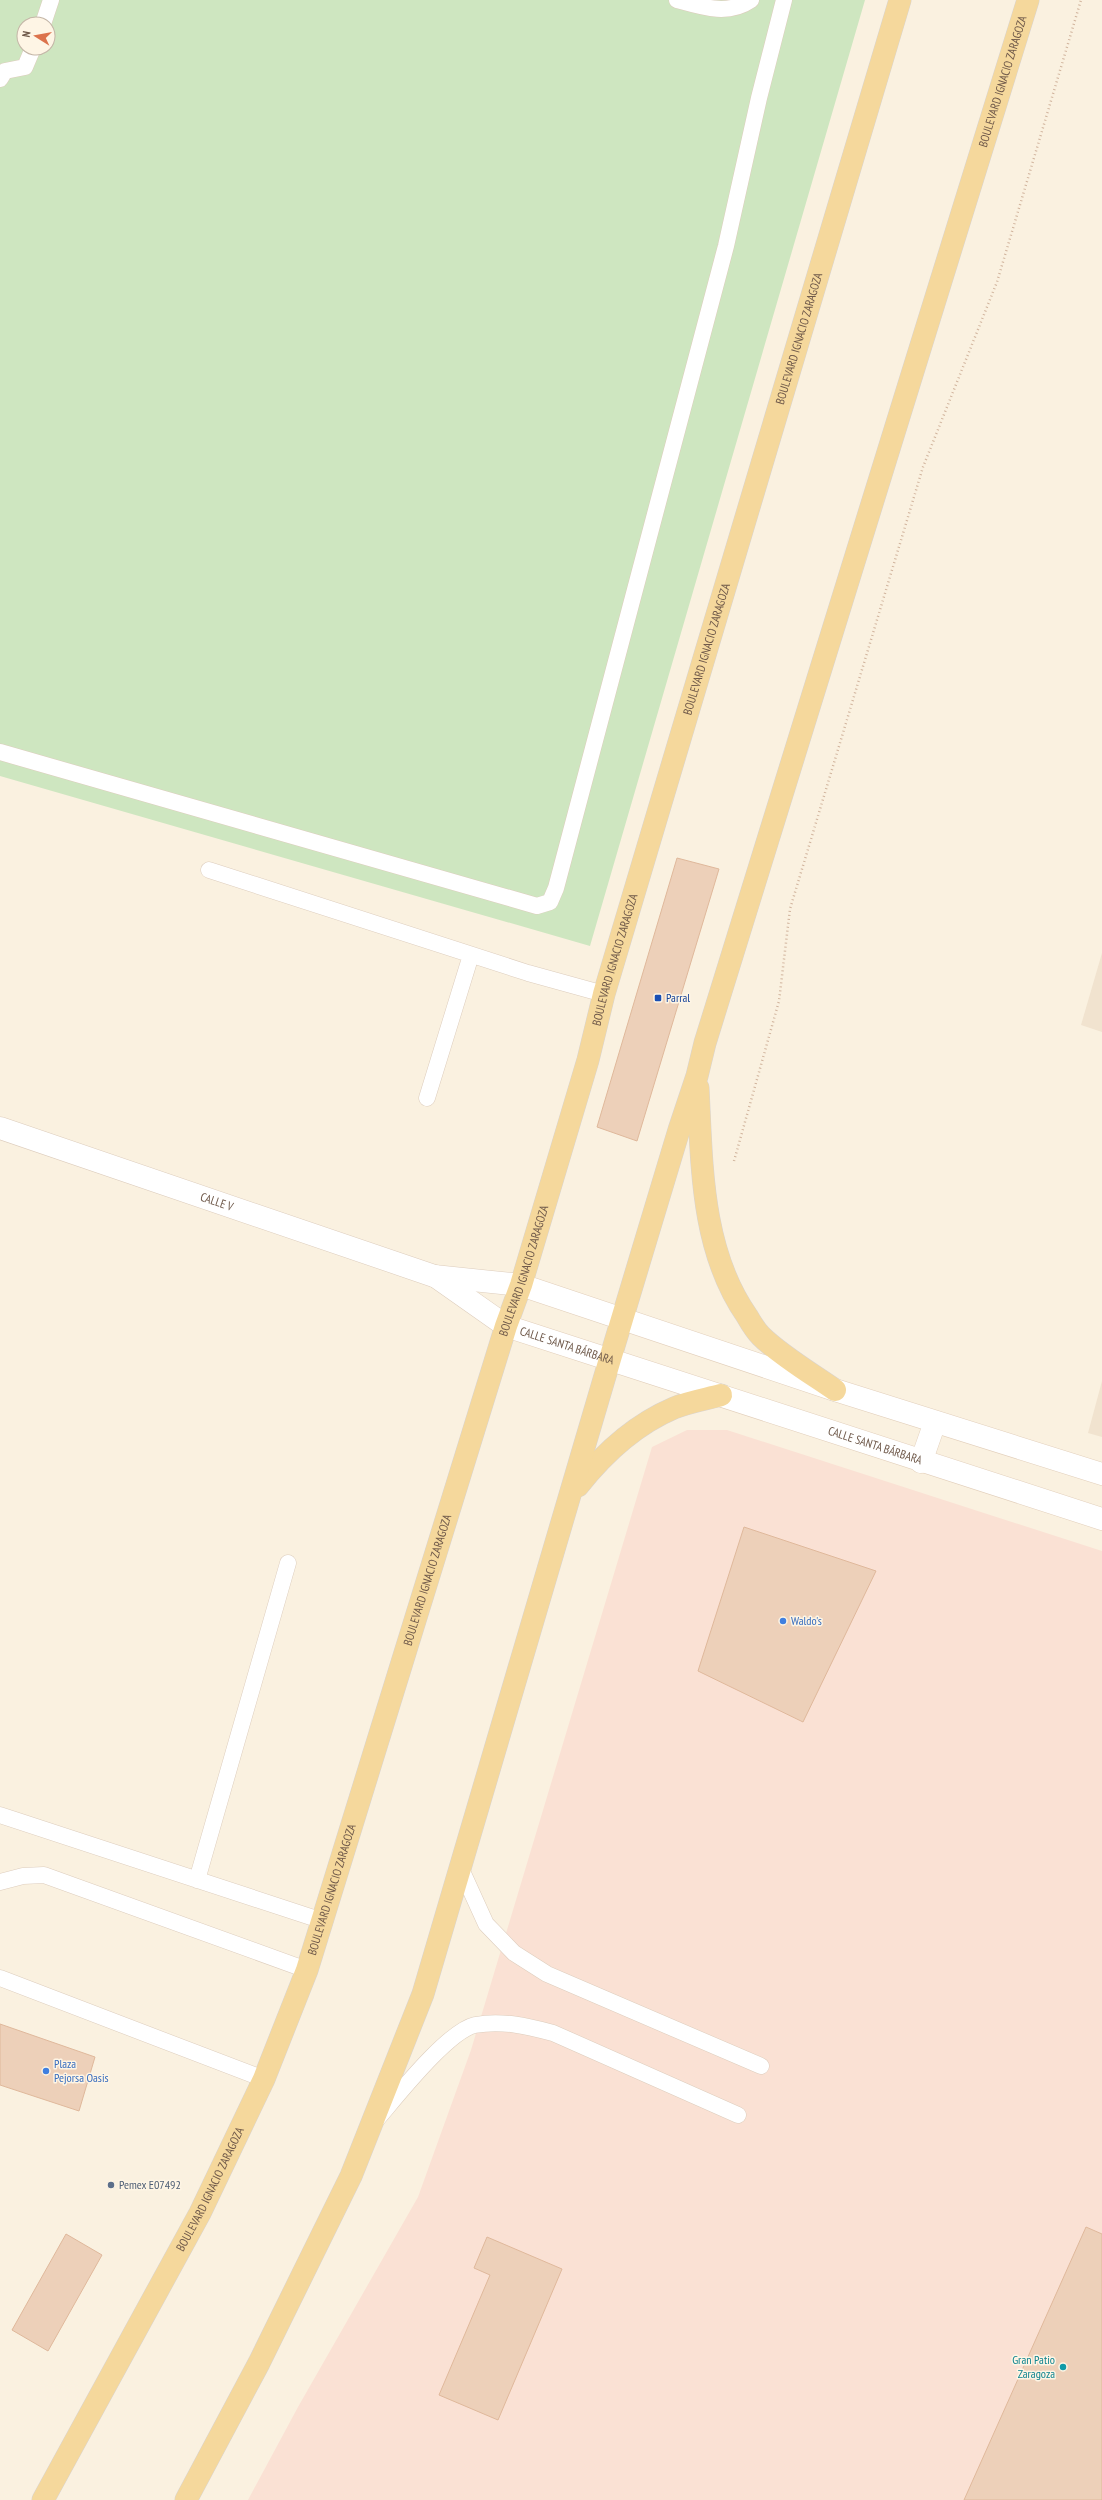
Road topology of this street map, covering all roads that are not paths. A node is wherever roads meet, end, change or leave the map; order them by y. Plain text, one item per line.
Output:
1 (51, 0) edge
2 (677, 0) edge
3 (751, 0) edge
4 (784, 0) edge
5 (900, 0) edge
6 (1028, 0) edge
7 (46, 16) edge
8 (30, 56) edge
9 (0, 79) edge
10 (0, 752) edge
11 (209, 870) dead end
12 (471, 955) junction
13 (604, 994) junction
14 (697, 1076) junction
15 (427, 1098) dead end
16 (0, 1128) edge
17 (434, 1276) junction
18 (521, 1284) junction
19 (623, 1319) junction
20 (506, 1326) junction
21 (610, 1359) junction
22 (835, 1390) junction
23 (721, 1395) junction
24 (936, 1422) junction
25 (921, 1462) junction
26 (1102, 1474) edge
27 (571, 1495) junction
28 (1066, 1508) junction
29 (1102, 1519) edge
30 (1102, 1524) edge
31 (288, 1563) dead end
32 (0, 1815) edge
33 (461, 1869) junction
34 (197, 1880) junction
35 (0, 1882) edge
36 (323, 1921) junction
37 (307, 1970) junction
38 (0, 1978) edge
39 (761, 2066) dead end
40 (264, 2079) junction
41 (738, 2115) dead end
42 (373, 2124) junction
43 (43, 2500) edge
44 (186, 2500) edge

1 - 7 lane
2 - 3 lane
4 - 10 lane
5 - 13 main road, BOULEVARD IGNACIO ZARAGOZA
6 - 14 main road, BOULEVARD IGNACIO ZARAGOZA
8 - 9 lane
11 - 12 lane
12 - 13 lane
12 - 15 lane
13 - 18 main road, BOULEVARD IGNACIO ZARAGOZA
14 - 19 main road, BOULEVARD IGNACIO ZARAGOZA
14 - 22 main road
16 - 17 street, CALLE V
17 - 18 street
17 - 20 street, CALLE SANTA BÁRBARA
18 - 19 street
18 - 20 main road, BOULEVARD IGNACIO ZARAGOZA
19 - 21 main road, BOULEVARD IGNACIO ZARAGOZA
19 - 22 street
20 - 21 street, CALLE SANTA BÁRBARA
20 - 36 main road, BOULEVARD IGNACIO ZARAGOZA
21 - 23 street, CALLE SANTA BÁRBARA
21 - 27 main road, BOULEVARD IGNACIO ZARAGOZA
22 - 24 street
23 - 25 street, CALLE SANTA BÁRBARA
23 - 27 main road
24 - 25 street
24 - 26 street
25 - 28 street, CALLE SANTA BÁRBARA
27 - 33 main road, BOULEVARD IGNACIO ZARAGOZA
28 - 29 street, CALLE SANTA BÁRBARA
28 - 30 lane
31 - 34 lane
32 - 34 lane
33 - 39 lane
33 - 42 main road, BOULEVARD IGNACIO ZARAGOZA
34 - 36 lane
35 - 37 lane
36 - 37 main road, BOULEVARD IGNACIO ZARAGOZA
37 - 40 main road, BOULEVARD IGNACIO ZARAGOZA
38 - 40 lane
40 - 43 main road, BOULEVARD IGNACIO ZARAGOZA
41 - 42 lane
42 - 44 main road, BOULEVARD IGNACIO ZARAGOZA

